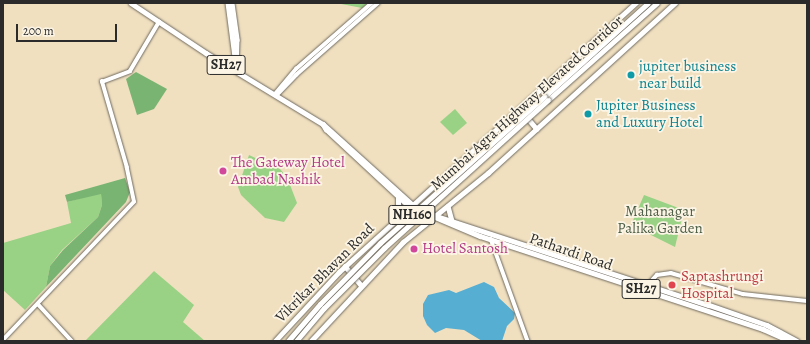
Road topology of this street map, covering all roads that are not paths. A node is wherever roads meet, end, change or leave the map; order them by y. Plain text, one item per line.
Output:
1 (131, 3) edge
2 (228, 3) edge
3 (232, 3) edge
4 (372, 3) edge
5 (378, 3) edge
6 (636, 3) edge
7 (648, 3) edge
8 (656, 3) edge
9 (675, 3) edge
10 (159, 22) junction
11 (236, 59) junction
12 (236, 70) junction
13 (276, 95) junction
14 (520, 109) junction
15 (323, 124) junction
16 (537, 130) junction
17 (398, 196) junction
18 (411, 205) junction
19 (448, 206) junction
20 (398, 217) junction
21 (435, 217) junction
22 (452, 221) junction
23 (491, 236) junction
24 (345, 266) junction
25 (361, 285) junction
26 (647, 288) junction
27 (807, 301) edge
28 (38, 304) junction
29 (3, 340) edge
30 (72, 341) edge
31 (275, 341) edge
32 (288, 341) edge
33 (296, 341) edge
34 (311, 341) edge
35 (528, 341) edge
36 (790, 341) edge
37 (797, 341) edge

1 - 10 main road, SH27 / SH27
2 - 11 main road
3 - 11 main road
4 - 13 street
5 - 13 street
6 - 14 main road, Vikrikar Bhavan Road
7 - 32 highway, Mumbai Agra Highway Elevated Corridor / NH160, bridge
8 - 33 highway, Mumbai Agra Highway Elevated Corridor / NH160, bridge
9 - 16 main road
10 - 12 main road, SH27 / SH27
10 - 28 street
11 - 12 main road
12 - 13 main road, SH27 / SH27
13 - 15 main road, SH27 / SH27
14 - 16 main road
14 - 18 main road, Vikrikar Bhavan Road
15 - 17 main road, SH27 / SH27
15 - 18 main road
16 - 19 main road
17 - 18 main road, SH27 / SH27
17 - 20 main road
18 - 20 main road, Vikrikar Bhavan Road
18 - 21 main road, SH27 / SH27
19 - 21 main road
19 - 22 main road
20 - 24 main road, Vikrikar Bhavan Road
21 - 22 main road
21 - 23 main road, SH27
21 - 25 main road
22 - 23 main road
23 - 26 main road
23 - 35 street
24 - 25 main road
24 - 31 main road, Vikrikar Bhavan Road
25 - 34 main road
26 - 27 street
26 - 36 main road, SH27
26 - 37 main road
28 - 29 street
28 - 30 street

